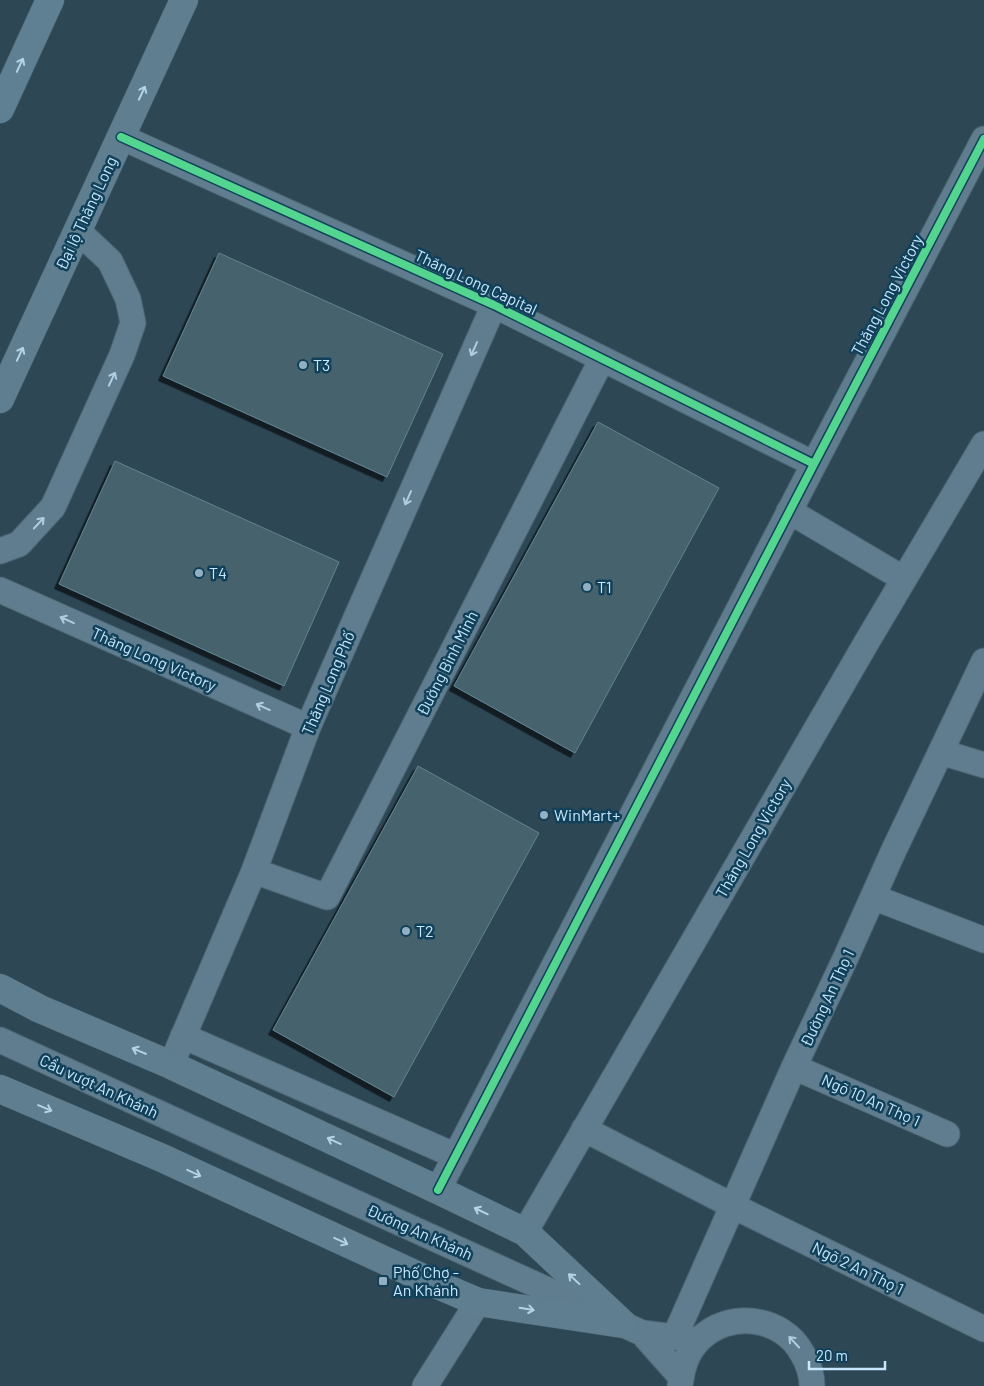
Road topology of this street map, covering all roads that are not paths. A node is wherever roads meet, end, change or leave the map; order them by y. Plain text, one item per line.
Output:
1 (50, 0) edge
2 (184, 0) edge
3 (0, 110) edge
4 (121, 137) junction
5 (984, 140) edge
6 (78, 230) junction
7 (494, 305) junction
8 (602, 359) junction
9 (0, 398) edge
10 (980, 458) edge
11 (814, 464) junction
12 (789, 511) junction
13 (0, 550) edge
14 (904, 579) junction
15 (0, 590) edge
16 (984, 661) edge
17 (308, 727) junction
18 (941, 752) junction
19 (984, 765) edge
20 (254, 871) junction
21 (873, 897) junction
22 (984, 940) edge
23 (0, 988) edge
24 (183, 1036) junction
25 (0, 1040) edge
26 (171, 1065) junction
27 (794, 1067) junction
28 (0, 1088) edge
29 (584, 1129) junction
30 (198, 1131) joint
31 (947, 1134) dead end
32 (456, 1156) junction
33 (438, 1190) junction
34 (732, 1206) junction
35 (525, 1232) junction
36 (478, 1302) junction
37 (633, 1328) junction
38 (984, 1329) edge
39 (675, 1336) junction
40 (699, 1340) junction
41 (681, 1381) edge
42 (425, 1386) edge
43 (812, 1386) edge

3 -> 1 highway
4 -> 2 main road, Đại lộ Thăng Long
4 - 6 main road, Đại lộ Thăng Long
4 - 7 street, Thăng Long Capital
5 - 11 street, Thăng Long Victory
9 -> 6 main road, Đại lộ Thăng Long
13 -> 6 street
7 - 8 street, Thăng Long Capital
7 -> 17 street, Thăng Long Phố
8 - 11 street, Thăng Long Capital
8 - 20 street, Đường Bình Minh
10 - 14 street, Thăng Long Victory
11 - 12 street, Thăng Long Victory
12 - 14 street
12 - 32 street, Thăng Long Victory
14 - 29 street, Thăng Long Victory
17 -> 15 street, Thăng Long Victory
16 - 18 street, Đường An Thọ 1
17 - 20 street, Thăng Long Phố
18 - 19 street
18 - 21 street, Đường An Thọ 1
20 - 24 street, Thăng Long Phố
21 - 22 street
21 - 27 street, Đường An Thọ 1
26 -> 23 main road
24 - 26 street, Thăng Long Phố
24 - 32 street
25 - 30 street, Cầu vượt An Khánh
33 -> 26 main road
27 - 31 street, Ngõ 10 An Thọ 1
27 - 34 street, Đường An Thọ 1
28 -> 36 main road
29 - 34 street, Ngõ 2 An Thọ 1
29 - 35 street, Thăng Long Victory
30 - 37 street, Đường An Khánh
32 - 33 street, Thăng Long Victory
35 -> 33 main road
34 - 38 street, Ngõ 2 An Thọ 1
34 - 39 street, Đường An Thọ 1
37 -> 35 main road
36 -> 37 main road
36 - 42 street
37 - 39 street, Đường An Khánh
37 - 41 street, Đường An Khánh
39 - 40 street, Đường An Khánh
40 - 41 street
43 -> 40 street

